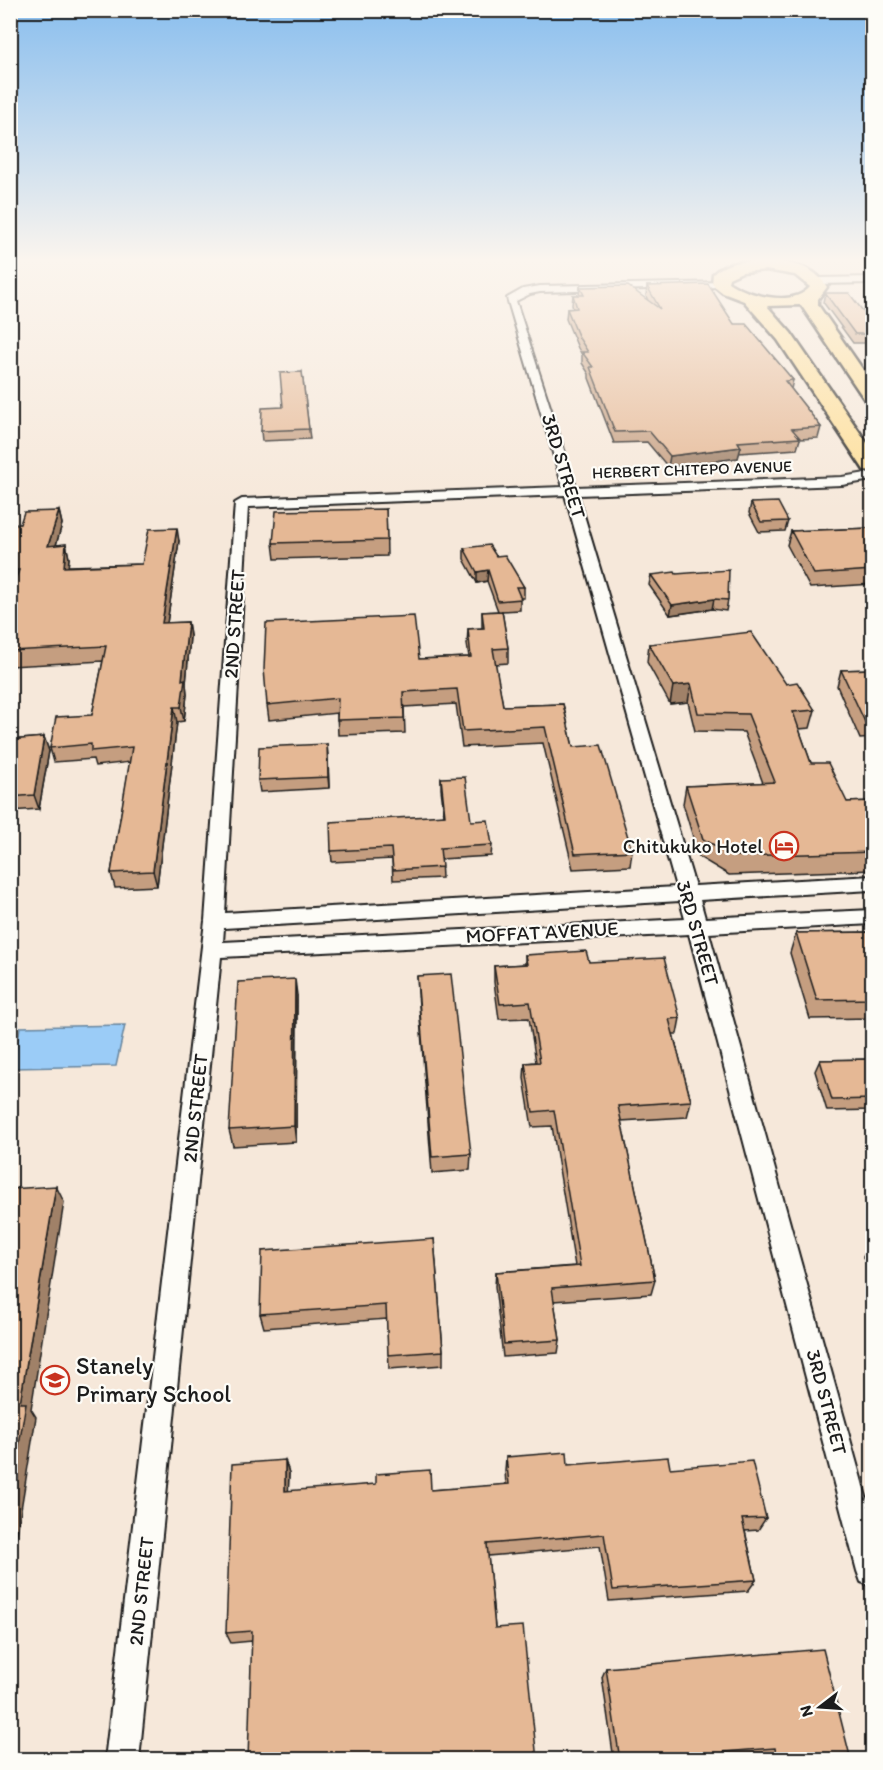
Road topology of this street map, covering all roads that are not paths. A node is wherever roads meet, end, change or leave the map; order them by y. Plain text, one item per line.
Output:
1 (525, 345) edge
2 (790, 345) edge
3 (834, 345) edge
4 (873, 398) edge
5 (829, 400) junction
6 (873, 465) edge
7 (873, 476) edge
8 (842, 481) junction
9 (873, 487) edge
10 (572, 490) junction
11 (290, 500) joint
12 (873, 884) edge
13 (687, 892) junction
14 (873, 917) edge
15 (215, 921) junction
16 (697, 924) junction
17 (212, 950) junction
18 (873, 1571) edge
19 (122, 1760) edge

1 - 10 street, 3RD STREET
2 - 5 highway
3 - 4 highway
4 - 5 highway
5 - 6 highway
7 - 8 street, HERBERT CHITEPO AVENUE
8 - 9 street, HERBERT CHITEPO AVENUE
8 - 10 street, HERBERT CHITEPO AVENUE
10 - 11 street, HERBERT CHITEPO AVENUE
10 - 13 street, 3RD STREET
11 - 15 street, 2ND STREET
12 - 13 street, MOFFAT AVENUE
13 - 15 street, MOFFAT AVENUE
13 - 16 street, 3RD STREET
14 - 16 street, MOFFAT AVENUE
15 - 17 street, 2ND STREET
16 - 17 street, MOFFAT AVENUE
16 - 18 street, 3RD STREET
17 - 19 street, 2ND STREET

